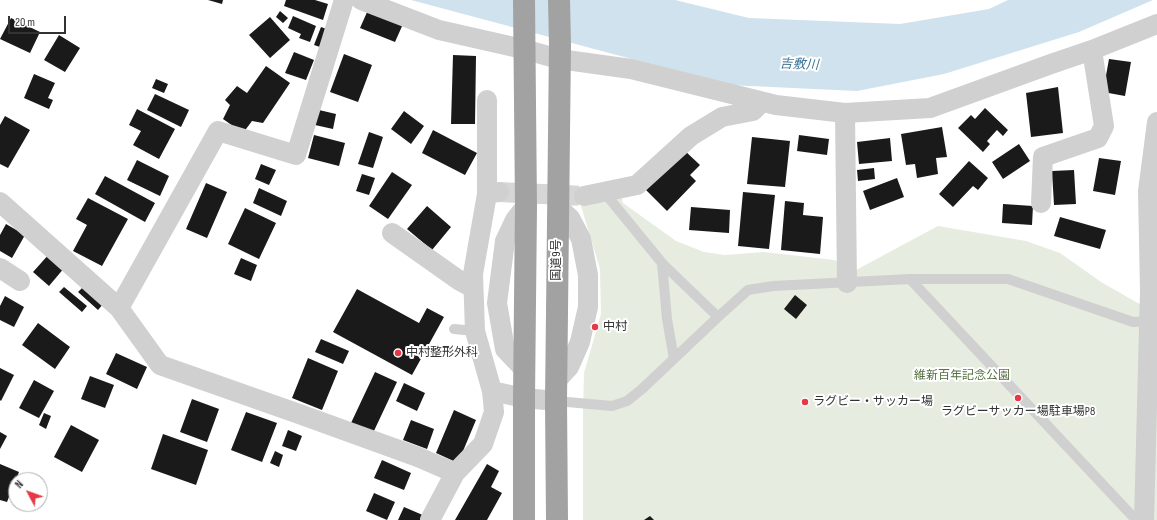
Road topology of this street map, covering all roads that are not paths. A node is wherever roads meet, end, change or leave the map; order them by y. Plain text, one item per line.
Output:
1 (344, 0) edge
2 (361, 0) edge
3 (524, 0) edge
4 (559, 0) edge
5 (1157, 24) edge
6 (523, 43) junction
7 (1092, 50) junction
8 (559, 52) junction
9 (487, 100) dead end
10 (762, 102) junction
11 (845, 113) junction
12 (1157, 126) edge
13 (604, 192) junction
14 (584, 196) tunnel mouth
15 (0, 202) edge
16 (1041, 203) dead end
17 (558, 207) junction
18 (1153, 224) edge
19 (392, 233) dead end
20 (662, 263) junction
21 (0, 268) edge
22 (910, 279) junction
23 (20, 281) dead end
24 (847, 282) junction
25 (473, 288) junction
26 (1154, 294) edge
27 (119, 308) junction
28 (718, 316) junction
29 (1150, 321) junction
30 (454, 329) dead end
31 (475, 331) junction
32 (674, 359) junction
33 (492, 391) junction
34 (556, 391) junction
35 (524, 398) junction
36 (455, 473) junction
37 (430, 520) edge
38 (524, 520) edge
39 (557, 520) edge
40 (1136, 520) edge
41 (1144, 520) edge

1 - 27 street
2 - 6 street
3 - 6 highway
4 - 8 highway, 国道9号
5 - 7 street
6 - 8 street
6 - 35 highway
7 - 11 street
7 - 16 street
8 - 10 street
8 - 17 highway, 国道9号
9 - 25 street
10 - 11 street
10 - 13 street
11 - 24 street
12 - 18 street
13 - 14 street
13 - 20 lane
15 - 27 street
17 - 34 highway, 国道9号
17 - 34 street
18 - 26 street
19 - 25 street
20 - 28 lane
20 - 32 lane
21 - 23 street
22 - 24 lane
22 - 29 lane
22 - 40 lane
24 - 28 lane
25 - 31 street
26 - 29 street
27 - 36 street
28 - 32 lane
29 - 41 street
30 - 31 lane
31 - 33 street
32 - 34 lane
33 - 35 street
33 - 36 street
34 - 35 street
34 - 39 highway, 国道9号
35 - 38 highway
36 - 37 street

